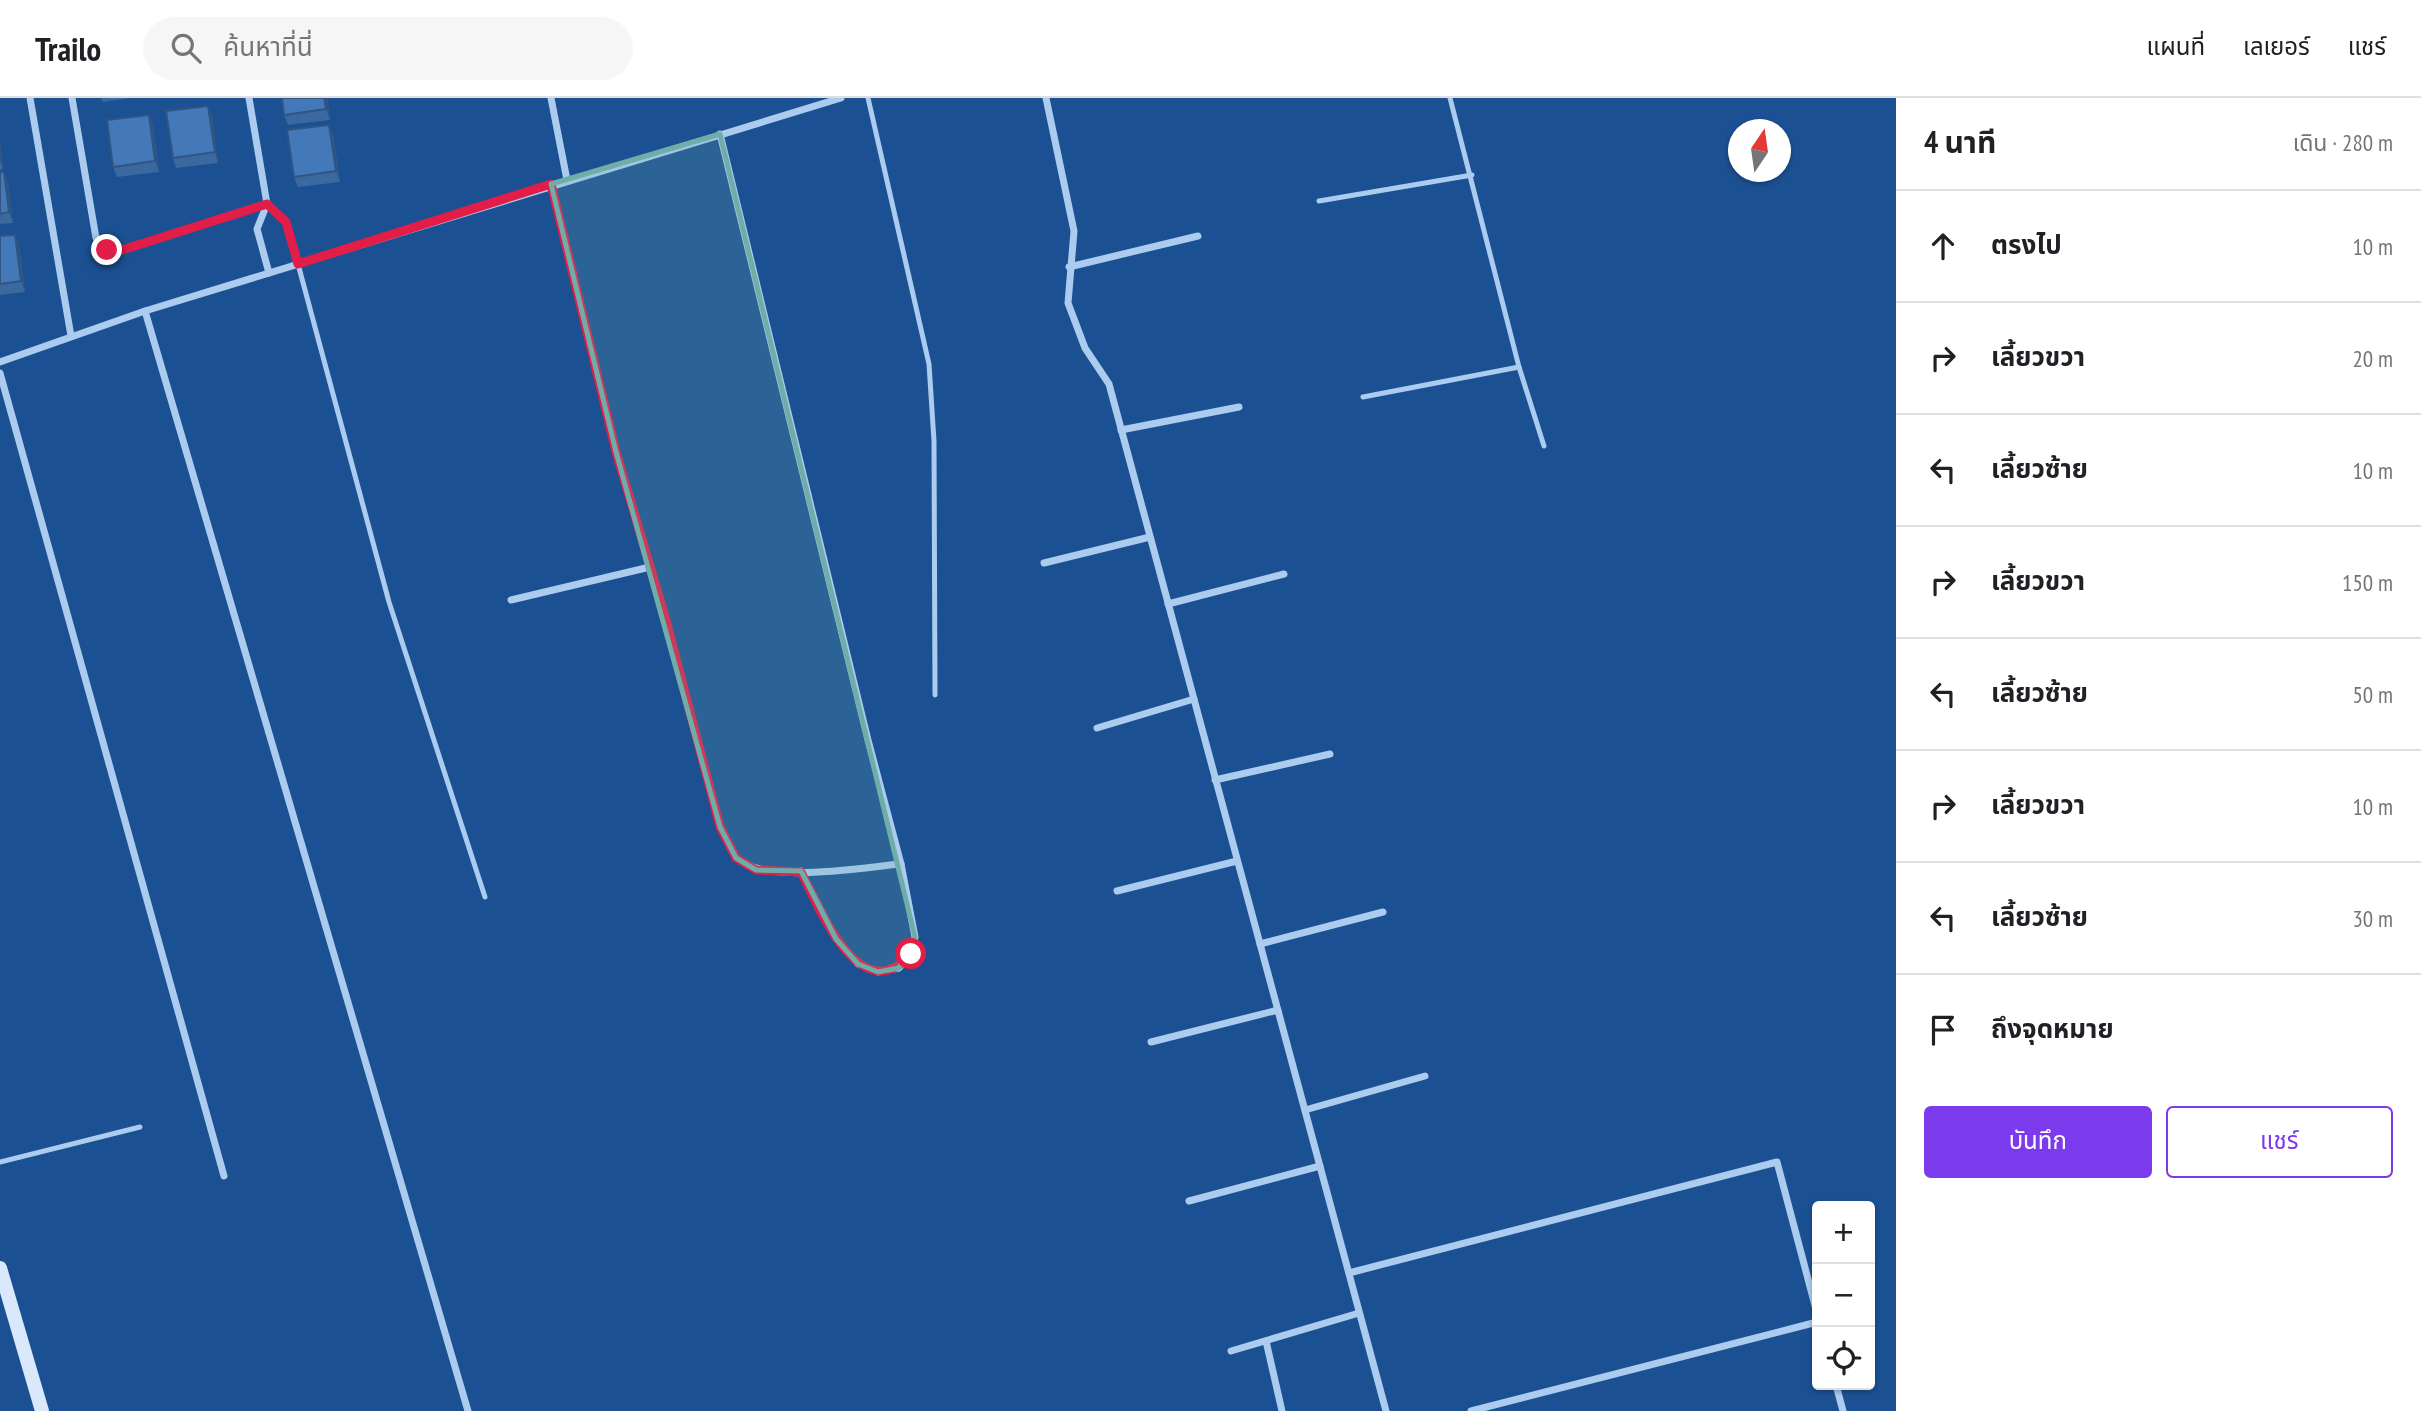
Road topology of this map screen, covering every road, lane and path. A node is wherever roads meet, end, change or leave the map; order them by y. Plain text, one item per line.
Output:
1 (30, 98) edge
2 (72, 98) edge
3 (249, 98) edge
4 (551, 98) edge
5 (841, 98) edge
6 (868, 98) edge
7 (1045, 98) edge
8 (1450, 98) edge
9 (720, 134) junction
10 (1472, 174) junction
11 (567, 180) junction
12 (551, 184) junction
13 (1319, 201) dead end
14 (267, 204) junction
15 (1198, 236) dead end
16 (298, 264) junction
17 (1069, 267) junction
18 (270, 273) junction
19 (145, 311) junction
20 (71, 336) junction
21 (0, 362) edge
22 (1519, 367) junction
23 (0, 373) edge
24 (1363, 397) dead end
25 (1239, 407) dead end
26 (1121, 430) junction
27 (1544, 446) dead end
28 (1150, 537) junction
29 (1044, 563) dead end
30 (650, 567) junction
31 (1284, 574) dead end
32 (511, 600) dead end
33 (1168, 604) junction
34 (934, 695) dead end
35 (1194, 699) junction
36 (1097, 728) dead end
37 (1330, 754) dead end
38 (1215, 780) junction
39 (1237, 861) junction
40 (901, 864) junction
41 (801, 872) junction
42 (1117, 891) dead end
43 (485, 897) dead end
44 (1383, 912) dead end
45 (1260, 944) junction
46 (1278, 1010) junction
47 (1152, 1042) dead end
48 (1425, 1076) dead end
49 (1305, 1110) junction
50 (140, 1127) dead end
51 (0, 1162) edge
52 (1320, 1166) junction
53 (224, 1176) dead end
54 (1189, 1201) dead end
55 (0, 1268) edge
56 (1349, 1273) junction
57 (1812, 1294) edge
58 (1359, 1313) junction
59 (1812, 1323) edge
60 (1266, 1341) junction
61 (1231, 1351) dead end
62 (1837, 1390) edge
63 (42, 1411) edge
64 (468, 1411) edge
65 (1282, 1411) edge
66 (1386, 1411) edge
67 (1471, 1411) edge
68 (1843, 1411) edge

1 - 20 street
2 - 14 street
3 - 14 street
4 - 11 street
5 - 9 street
6 - 34 lane
7 - 17 street
8 - 10 lane
9 - 11 street
9 - 40 street
10 - 13 lane
10 - 22 lane
11 - 12 street
12 - 16 street
12 - 30 street
14 - 16 street
14 - 18 street
15 - 17 street
16 - 18 street
16 - 43 lane
17 - 26 street
18 - 19 street
19 - 20 street
19 - 64 street
20 - 21 street
22 - 24 lane
22 - 27 lane
23 - 53 street
25 - 26 street
26 - 28 street
28 - 29 street
28 - 33 street
30 - 32 street
30 - 41 street
31 - 33 street
33 - 35 street
35 - 36 street
35 - 38 street
37 - 38 street
38 - 39 street
39 - 42 street
39 - 45 street
40 - 41 street
40 - 41 street
44 - 45 street
45 - 46 street
46 - 47 street
46 - 49 street
48 - 49 street
49 - 52 street
50 - 51 lane
52 - 54 street
52 - 56 street
55 - 63 street
56 - 57 street
56 - 58 street
58 - 60 street
58 - 66 street
59 - 67 street
60 - 61 street
60 - 65 street
62 - 68 street

